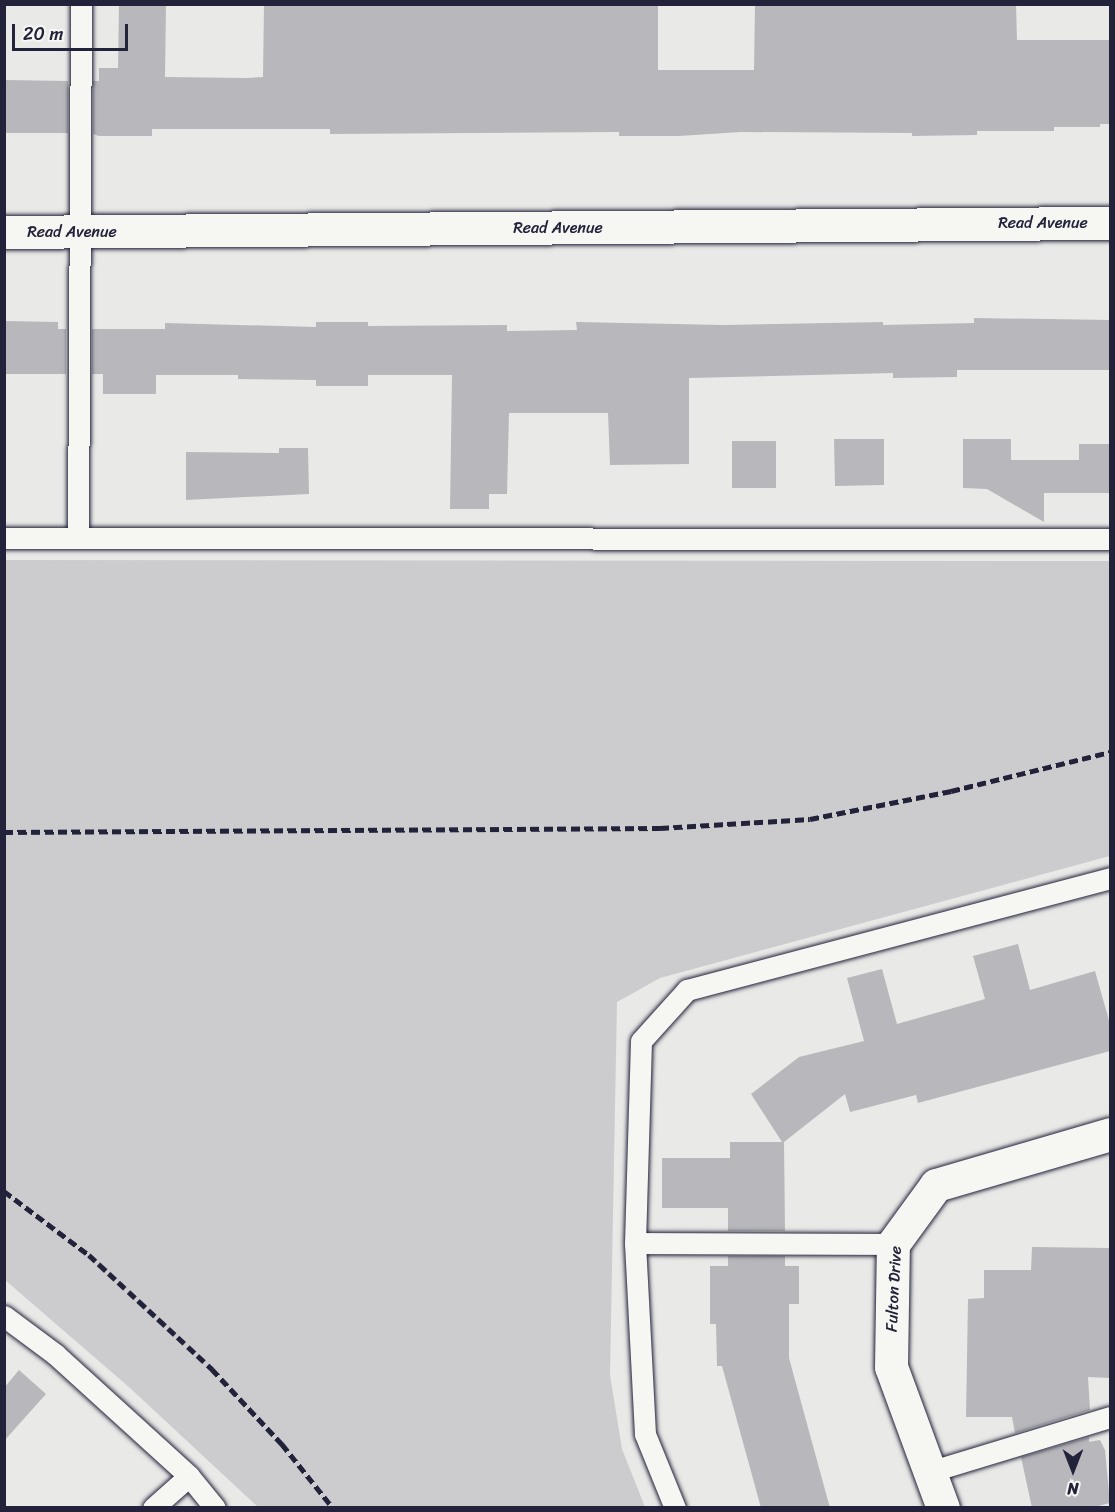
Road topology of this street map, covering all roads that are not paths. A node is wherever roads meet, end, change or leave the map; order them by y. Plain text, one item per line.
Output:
1 (81, 4) edge
2 (1110, 223) edge
3 (4, 232) edge
4 (78, 232) junction
5 (4, 538) edge
6 (78, 538) junction
7 (1110, 539) edge
8 (1110, 878) edge
9 (1110, 1134) edge
10 (634, 1243) junction
11 (893, 1244) junction
12 (4, 1316) edge
13 (1110, 1417) edge
14 (929, 1472) junction
15 (189, 1476) junction
16 (153, 1508) edge
17 (215, 1508) edge
18 (675, 1508) edge
19 (943, 1508) edge

1 - 4 lane
2 - 4 street, Read Avenue
3 - 4 street, Read Avenue
4 - 6 lane
5 - 6 lane
6 - 7 lane
8 - 10 lane
9 - 11 street, Fulton Drive
10 - 11 lane
10 - 18 lane
11 - 14 street, Fulton Drive
12 - 15 lane
13 - 14 lane
14 - 19 street, Fulton Drive
15 - 16 lane
15 - 17 lane

